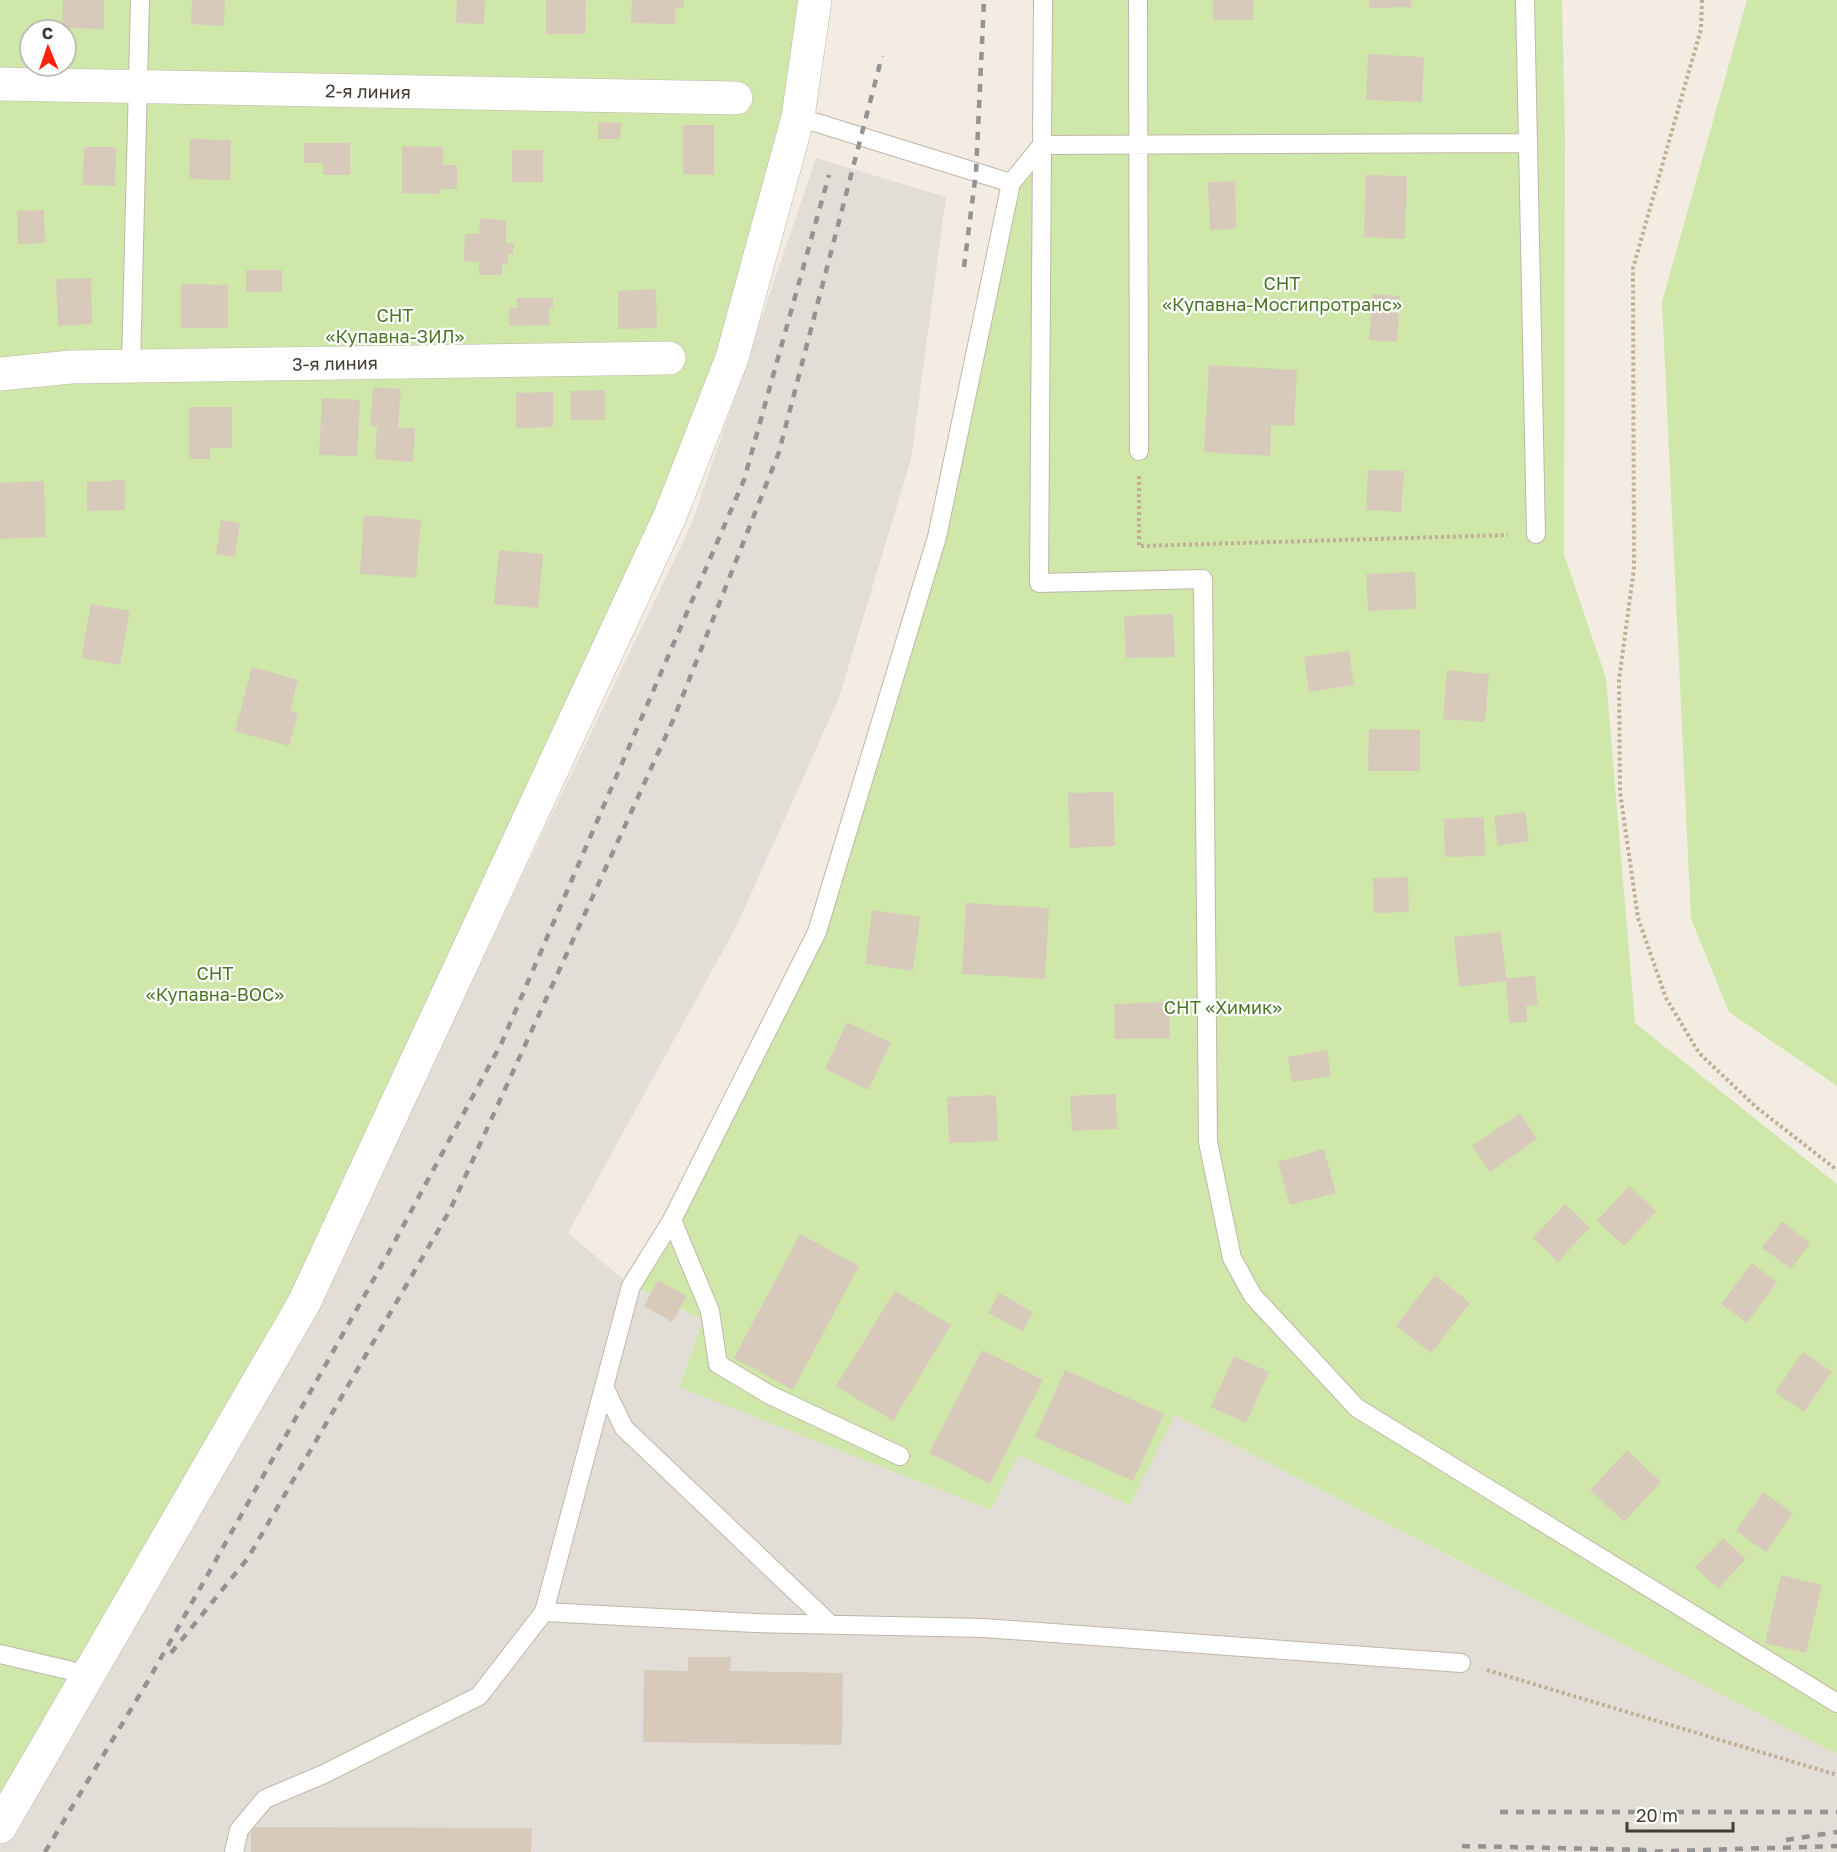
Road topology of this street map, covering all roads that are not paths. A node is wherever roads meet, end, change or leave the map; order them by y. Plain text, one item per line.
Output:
1 (140, 0) edge
2 (815, 0) edge
3 (1043, 0) edge
4 (1138, 0) edge
5 (1525, 0) edge
6 (0, 84) edge
7 (138, 87) junction
8 (736, 98) dead end
9 (798, 117) junction
10 (1528, 143) junction
11 (1139, 144) junction
12 (1042, 145) junction
13 (1011, 183) junction
14 (669, 358) dead end
15 (131, 366) junction
16 (0, 374) edge
17 (1139, 452) road end
18 (1536, 534) road end
19 (672, 1220) junction
20 (605, 1389) junction
21 (900, 1456) dead end
22 (544, 1612) junction
23 (830, 1624) junction
24 (0, 1654) edge
25 (1461, 1663) road end
26 (89, 1675) junction
27 (1837, 1703) edge
28 (0, 1827) edge
29 (234, 1852) edge

1 - 7 lane
2 - 9 street
3 - 12 lane
4 - 11 lane
5 - 10 lane
6 - 7 street, 2-я линия
7 - 8 street, 2-я линия
7 - 15 lane
9 - 13 lane
9 - 26 street
10 - 11 lane
10 - 18 lane
11 - 12 lane
11 - 17 lane
12 - 13 lane
12 - 27 lane
13 - 19 lane
14 - 15 street, 3-я линия
15 - 16 street, 3-я линия
19 - 20 lane
19 - 21 lane
20 - 22 lane
20 - 23 lane
22 - 23 lane
22 - 29 lane
23 - 25 lane
24 - 26 lane
26 - 28 street

